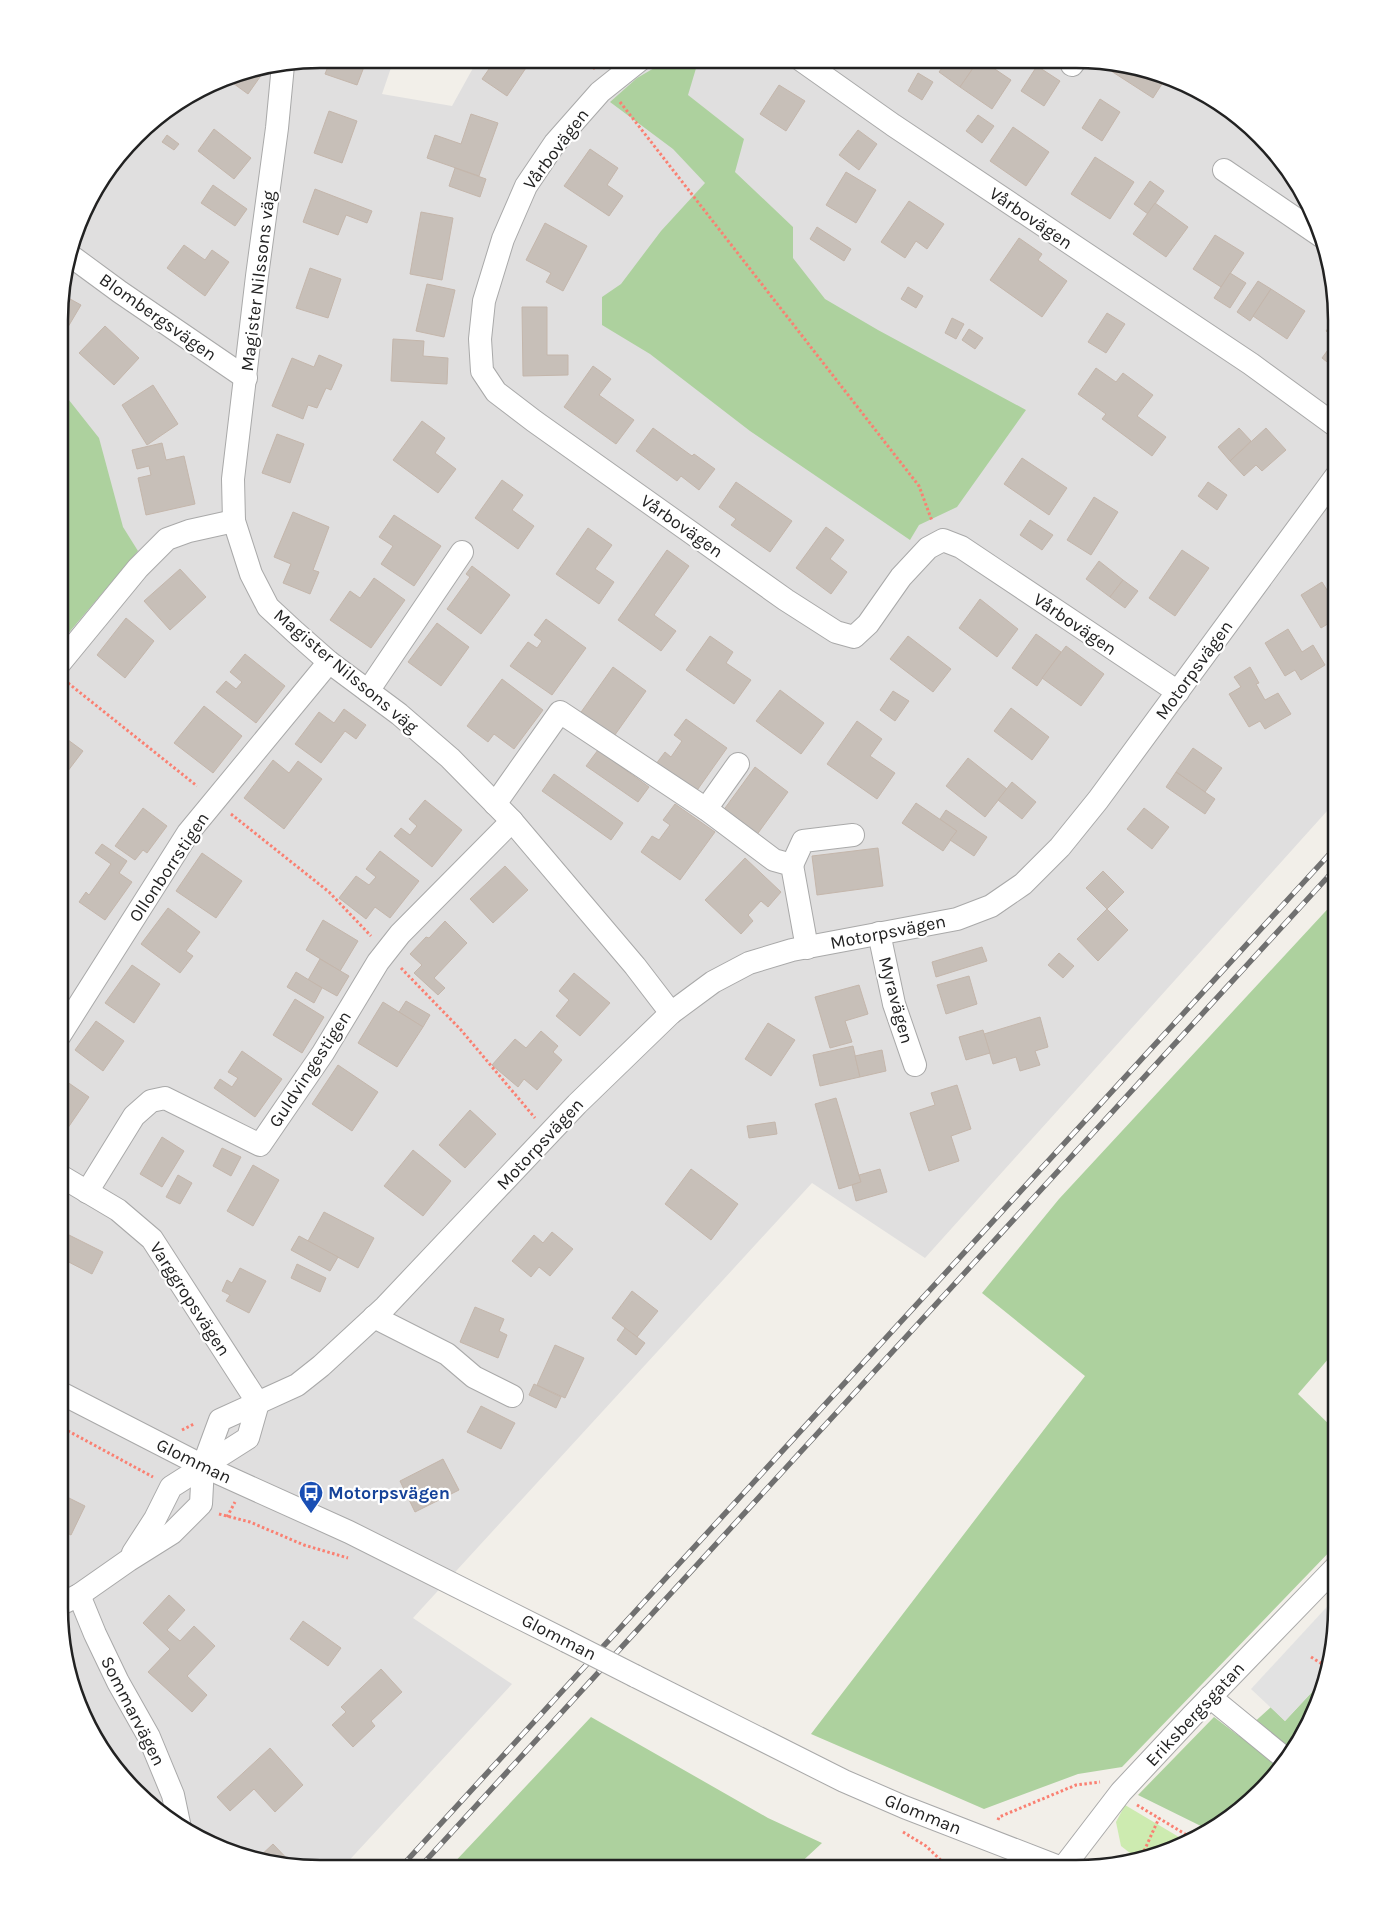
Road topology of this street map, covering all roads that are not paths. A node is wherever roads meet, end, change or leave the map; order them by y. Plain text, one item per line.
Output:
1 (630, 68) edge
2 (812, 68) edge
3 (283, 71) edge
4 (1224, 170) dead end
5 (1310, 229) edge
6 (75, 259) edge
7 (246, 378) junction
8 (1328, 420) edge
9 (1328, 487) edge
10 (234, 521) junction
11 (462, 552) dead end
12 (68, 653) edge
13 (329, 662) junction
14 (368, 691) junction
15 (1178, 692) junction
16 (738, 764) dead end
17 (495, 804) junction
18 (706, 809) junction
19 (512, 821) junction
20 (853, 835) dead end
21 (792, 865) junction
22 (880, 933) junction
23 (807, 948) junction
24 (671, 1013) junction
25 (68, 1022) edge
26 (915, 1065) dead end
27 (68, 1180) edge
28 (87, 1192) junction
29 (374, 1317) junction
30 (512, 1396) dead end
31 (68, 1397) edge
32 (258, 1403) junction
33 (203, 1466) junction
34 (129, 1560) junction
35 (1328, 1575) edge
36 (79, 1595) junction
37 (68, 1601) edge
38 (1210, 1696) junction
39 (1281, 1755) edge
40 (178, 1817) edge
41 (1040, 1860) edge
42 (1070, 1860) edge

1 - 15 street, Vårbovägen
2 - 8 street, Vårbovägen
3 - 7 street, Magister Nilssons väg
4 - 5 street
6 - 7 street, Blombergsvägen
7 - 10 street, Magister Nilssons väg
9 - 15 street, Motorpsvägen
10 - 12 street
10 - 13 street, Magister Nilssons väg
11 - 14 street
13 - 14 street, Magister Nilssons väg
13 - 25 street, Ollonborrstigen
14 - 17 street, Magister Nilssons väg
15 - 22 street, Motorpsvägen
16 - 18 street
17 - 18 street
17 - 19 street, Magister Nilssons väg
18 - 21 street
19 - 24 street, Magister Nilssons väg
19 - 28 street, Guldvingestigen
20 - 21 street
21 - 23 street
22 - 23 street, Motorpsvägen
22 - 26 street, Myravägen
23 - 24 street, Motorpsvägen
24 - 29 street, Motorpsvägen
27 - 28 street, Varggropsvägen
28 - 32 street, Varggropsvägen
29 - 30 street
29 - 32 street, Motorpsvägen
31 - 33 street, Glomman
32 - 33 street
32 - 33 street, Motorpsvägen
33 - 34 street
33 - 34 street, Motorpsvägen
33 - 41 street, Glomman, bridge
34 - 36 street, Motorpsvägen
35 - 38 street, Eriksbergsgatan
36 - 37 street, Motorpsvägen
36 - 40 street, Sommarvägen
38 - 39 street
38 - 42 street, Eriksbergsgatan

